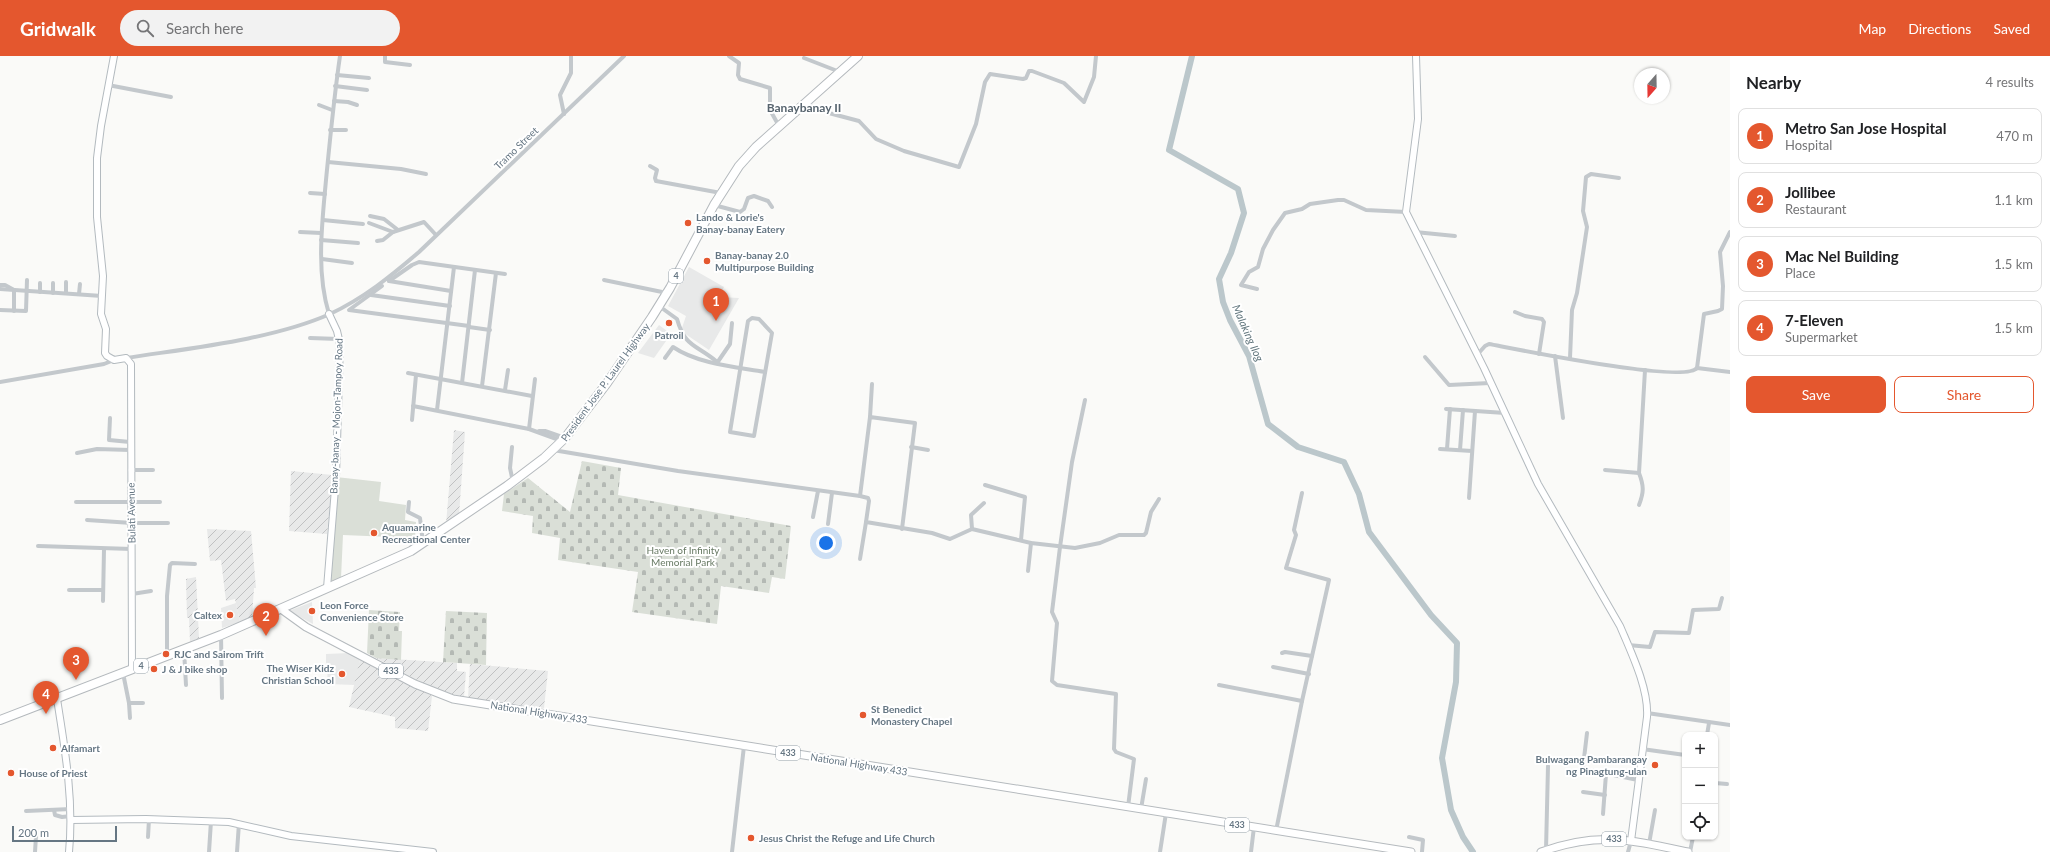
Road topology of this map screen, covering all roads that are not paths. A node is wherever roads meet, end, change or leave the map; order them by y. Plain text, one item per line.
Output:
1 (114, 56) edge
2 (340, 56) edge
3 (385, 56) edge
4 (571, 56) edge
5 (624, 56) edge
6 (729, 56) edge
7 (858, 56) edge
8 (1096, 56) edge
9 (1416, 56) edge
10 (804, 58) dead end
11 (410, 65) dead end
12 (840, 72) junction
13 (337, 75) junction
14 (369, 78) dead end
15 (108, 85) junction
16 (336, 86) junction
17 (367, 90) dead end
18 (171, 97) dead end
19 (334, 101) junction
20 (806, 103) junction
21 (319, 105) dead end
22 (356, 105) dead end
23 (332, 110) junction
24 (564, 114) junction
25 (779, 126) junction
26 (330, 130) junction
27 (346, 130) dead end
28 (328, 162) junction
29 (650, 166) dead end
30 (426, 174) dead end
31 (1619, 178) dead end
32 (310, 193) dead end
33 (721, 193) junction
34 (325, 194) junction
35 (714, 205) junction
36 (772, 207) dead end
37 (1406, 212) junction
38 (370, 216) dead end
39 (323, 220) junction
40 (369, 223) dead end
41 (363, 224) dead end
42 (398, 230) junction
43 (300, 232) dead end
44 (393, 232) junction
45 (1415, 232) junction
46 (1730, 232) edge
47 (321, 233) junction
48 (436, 235) junction
49 (1455, 236) dead end
50 (321, 240) junction
51 (377, 241) dead end
52 (358, 243) dead end
53 (322, 259) junction
54 (352, 263) dead end
55 (454, 267) junction
56 (475, 270) junction
57 (496, 273) junction
58 (505, 274) dead end
59 (27, 280) dead end
60 (604, 280) dead end
61 (389, 281) junction
62 (66, 282) dead end
63 (40, 283) dead end
64 (53, 283) dead end
65 (80, 284) dead end
66 (0, 285) edge
67 (0, 289) edge
68 (1257, 289) dead end
69 (14, 290) junction
70 (27, 291) junction
71 (451, 291) junction
72 (40, 292) junction
73 (53, 293) junction
74 (66, 293) junction
75 (667, 293) junction
76 (79, 294) junction
77 (371, 295) junction
78 (102, 296) junction
79 (450, 306) junction
80 (659, 306) junction
81 (0, 310) edge
82 (14, 311) junction
83 (1515, 312) dead end
84 (329, 314) junction
85 (732, 323) dead end
86 (448, 324) junction
87 (469, 327) junction
88 (490, 330) junction
89 (310, 338) dead end
90 (339, 339) junction
91 (1539, 354) junction
92 (1477, 355) junction
93 (1555, 356) junction
94 (1425, 357) dead end
95 (126, 358) junction
96 (664, 358) dead end
97 (1570, 358) junction
98 (114, 360) junction
99 (717, 363) junction
100 (740, 368) junction
101 (1697, 368) junction
102 (508, 370) dead end
103 (1645, 370) junction
104 (766, 372) junction
105 (1730, 372) edge
106 (408, 373) dead end
107 (416, 375) junction
108 (441, 379) junction
109 (535, 379) dead end
110 (0, 382) edge
111 (462, 383) junction
112 (1490, 383) junction
113 (872, 384) dead end
114 (482, 386) junction
115 (505, 390) junction
116 (532, 396) junction
117 (1085, 400) dead end
118 (413, 406) junction
119 (436, 410) junction
120 (1463, 410) junction
121 (1475, 411) junction
122 (1505, 413) junction
123 (870, 417) junction
124 (110, 418) dead end
125 (1563, 418) dead end
126 (412, 420) dead end
127 (529, 429) junction
128 (564, 440) junction
129 (130, 442) junction
130 (512, 447) dead end
131 (912, 447) junction
132 (1440, 449) dead end
133 (1447, 449) junction
134 (130, 450) junction
135 (553, 450) junction
136 (928, 450) dead end
137 (1460, 450) junction
138 (1472, 451) junction
139 (77, 453) dead end
140 (130, 470) junction
141 (153, 470) dead end
142 (1606, 470) dead end
143 (1639, 473) junction
144 (513, 482) junction
145 (985, 485) dead end
146 (818, 491) junction
147 (832, 493) junction
148 (1302, 493) dead end
149 (860, 496) junction
150 (1469, 498) dead end
151 (1159, 499) dead end
152 (76, 502) dead end
153 (160, 502) dead end
154 (409, 502) dead end
155 (131, 503) junction
156 (984, 503) dead end
157 (1639, 505) dead end
158 (813, 517) dead end
159 (87, 520) dead end
160 (866, 522) junction
161 (132, 523) junction
162 (168, 523) dead end
163 (828, 524) dead end
164 (902, 528) junction
165 (972, 529) junction
166 (1020, 540) junction
167 (1031, 543) junction
168 (424, 544) junction
169 (38, 546) dead end
170 (1060, 547) junction
171 (104, 549) junction
172 (132, 549) junction
173 (860, 559) dead end
174 (195, 564) dead end
175 (1028, 572) dead end
176 (328, 588) junction
177 (69, 590) dead end
178 (103, 590) junction
179 (151, 591) dead end
180 (132, 594) junction
181 (1722, 598) dead end
182 (103, 601) dead end
183 (281, 609) junction
184 (221, 635) junction
185 (1628, 645) junction
186 (184, 650) junction
187 (1282, 653) dead end
188 (167, 656) junction
189 (1312, 656) junction
190 (1273, 667) dead end
191 (132, 669) junction
192 (123, 673) junction
193 (1308, 674) junction
194 (186, 685) dead end
195 (1219, 685) dead end
196 (57, 698) junction
197 (222, 698) dead end
198 (1302, 701) junction
199 (143, 703) dead end
200 (129, 704) junction
201 (1648, 713) junction
202 (130, 718) dead end
203 (0, 720) edge
204 (1709, 723) junction
205 (1730, 725) edge
206 (1708, 732) edge
207 (1587, 733) dead end
208 (744, 746) junction
209 (1642, 749) junction
210 (1682, 755) edge
211 (1548, 766) dead end
212 (1606, 774) junction
213 (1146, 779) dead end
214 (1638, 780) junction
215 (1718, 783) edge
216 (1727, 784) dead end
217 (1584, 792) dead end
218 (1604, 795) junction
219 (1128, 807) junction
220 (1141, 809) junction
221 (54, 810) junction
222 (1655, 810) dead end
223 (26, 811) dead end
224 (1166, 813) junction
225 (1603, 814) dead end
226 (71, 815) junction
227 (149, 819) junction
228 (211, 821) junction
229 (239, 823) junction
230 (1254, 828) junction
231 (1276, 831) junction
232 (36, 836) dead end
233 (1409, 836) dead end
234 (148, 837) dead end
235 (1692, 840) edge
236 (1631, 841) junction
237 (1649, 844) junction
238 (1544, 851) edge
239 (35, 852) edge
240 (68, 852) edge
241 (209, 852) edge
242 (237, 852) edge
243 (433, 852) edge
244 (732, 852) edge
245 (1160, 852) edge
246 (1251, 852) edge
247 (1407, 852) edge
248 (1411, 852) edge
249 (1422, 852) edge
250 (1628, 852) edge
251 (1689, 852) edge

1 - 15 street
2 - 13 street, Banay-banay - Mojon-Tampoy Road
3 - 11 street
4 - 24 street
5 - 24 street, Tramo Street
6 - 25 street
7 - 12 highway, President Jose P. Laurel Highway / 4
8 - 20 street
9 - 37 street
10 - 12 street
12 - 20 highway, President Jose P. Laurel Highway / 4
13 - 14 street
13 - 16 street, Banay-banay - Mojon-Tampoy Road
15 - 18 street
15 - 78 street
16 - 17 street
16 - 19 street, Banay-banay - Mojon-Tampoy Road
19 - 22 street
19 - 23 street, Banay-banay - Mojon-Tampoy Road
20 - 25 highway, President Jose P. Laurel Highway / 4
21 - 23 street
23 - 26 street, Banay-banay - Mojon-Tampoy Road
24 - 48 street, Tramo Street
25 - 33 highway, President Jose P. Laurel Highway / 4
26 - 27 street
26 - 28 street, Banay-banay - Mojon-Tampoy Road
28 - 30 street
28 - 34 street, Banay-banay - Mojon-Tampoy Road
29 - 33 street
31 - 97 street
32 - 34 street
33 - 35 highway, President Jose P. Laurel Highway / 4
34 - 39 street, Banay-banay - Mojon-Tampoy Road
35 - 36 street
35 - 75 highway, President Jose P. Laurel Highway / 4
37 - 45 street
37 - 68 street
38 - 42 street
39 - 41 street
39 - 47 street, Banay-banay - Mojon-Tampoy Road
40 - 44 street
42 - 44 street
42 - 48 street
43 - 47 street
44 - 51 street
45 - 49 street
45 - 92 street
46 - 101 street
47 - 50 street, Banay-banay - Mojon-Tampoy Road
48 - 84 street, Tramo Street
50 - 52 street
50 - 53 street, Banay-banay - Mojon-Tampoy Road
53 - 54 street
53 - 84 street, Banay-banay - Mojon-Tampoy Road
55 - 56 street
55 - 61 street
55 - 71 street
56 - 57 street
56 - 87 street
57 - 58 street
57 - 88 street
59 - 70 street
60 - 75 street
61 - 71 street
61 - 77 street
62 - 74 street
63 - 72 street
64 - 73 street
65 - 76 street
66 - 69 street
67 - 69 street
69 - 70 street
69 - 82 street
70 - 72 street
70 - 82 street
71 - 79 street
72 - 73 street
73 - 74 street
74 - 76 street
75 - 80 highway, President Jose P. Laurel Highway / 4
76 - 78 street
77 - 79 street
77 - 86 street
78 - 98 street
79 - 86 street
80 - 99 street
80 - 128 highway, President Jose P. Laurel Highway / 4
81 - 82 street
83 - 91 street
84 - 90 street, Banay-banay - Mojon-Tampoy Road
84 - 95 street, Tramo Street
85 - 99 street
86 - 87 street
86 - 108 street
87 - 88 street
87 - 111 street
88 - 114 street
89 - 90 street
90 - 176 street, Banay-banay - Mojon-Tampoy Road
91 - 92 street
91 - 93 street
92 - 112 street
93 - 97 street
93 - 125 street
94 - 112 street
95 - 98 street
95 - 129 street, Bulati Avenue
96 - 99 street
97 - 103 street
98 - 110 street
99 - 100 street
100 - 104 street
100 - 104 street
100 - 104 street
101 - 103 street
101 - 105 street
102 - 115 street
103 - 143 street
106 - 107 street
107 - 108 street
107 - 118 street
108 - 111 street
108 - 119 street
109 - 116 street
111 - 114 street
112 - 122 street
113 - 123 street
114 - 115 street
115 - 116 street
116 - 127 street
117 - 170 street
118 - 119 street
118 - 126 street
119 - 127 street
120 - 121 street
120 - 133 street
120 - 137 street
121 - 122 street
121 - 138 street
122 - 185 street
123 - 131 street
123 - 149 street
124 - 129 street
127 - 128 street
128 - 135 highway, President Jose P. Laurel Highway / 4
129 - 134 street, Bulati Avenue
130 - 144 street
131 - 136 street
131 - 164 street
132 - 133 street
133 - 137 street
134 - 139 street
134 - 140 street, Bulati Avenue
135 - 144 highway, President Jose P. Laurel Highway / 4
135 - 146 street
137 - 138 street
138 - 150 street
140 - 141 street
140 - 155 street, Bulati Avenue
142 - 143 street
143 - 157 street
144 - 168 highway, President Jose P. Laurel Highway / 4
145 - 166 street
146 - 147 street
146 - 158 street
147 - 149 street
147 - 163 street
148 - 189 street
149 - 160 street
151 - 170 street
152 - 155 street
153 - 155 street
154 - 168 street
155 - 161 street, Bulati Avenue
156 - 165 street
159 - 161 street
160 - 164 street
160 - 173 street
161 - 162 street
161 - 172 street, Bulati Avenue
164 - 165 street
165 - 166 street
166 - 167 street
167 - 170 street
167 - 175 street
168 - 176 highway, President Jose P. Laurel Highway / 4
169 - 171 street
170 - 219 street
171 - 172 street
171 - 178 street
172 - 180 street, Bulati Avenue
174 - 188 street
176 - 183 highway, President Jose P. Laurel Highway / 4
177 - 178 street
178 - 182 street
179 - 180 street
180 - 191 street, Bulati Avenue
181 - 185 street
183 - 184 highway, President Jose P. Laurel Highway / 4
183 - 208 main road, National Highway 433 / 433
184 - 186 highway, President Jose P. Laurel Highway / 4
184 - 197 street
185 - 201 street
186 - 188 highway, President Jose P. Laurel Highway / 4
186 - 194 street
187 - 189 street
188 - 191 highway, President Jose P. Laurel Highway / 4
189 - 193 street
190 - 193 street
191 - 192 highway, President Jose P. Laurel Highway / 4
192 - 196 highway, President Jose P. Laurel Highway / 4
192 - 200 street
193 - 198 street
195 - 198 street
196 - 203 highway, President Jose P. Laurel Highway / 4
196 - 226 street
198 - 231 street
199 - 200 street
200 - 202 street
201 - 204 street
201 - 209 street
204 - 205 street
204 - 206 street
207 - 212 street
208 - 219 main road, National Highway 433 / 433
208 - 244 street
209 - 210 street
209 - 214 street
211 - 238 street
212 - 214 street
212 - 218 street
213 - 220 street
214 - 236 street
215 - 216 street
217 - 218 street
218 - 225 street
219 - 220 main road, National Highway 433 / 433
220 - 224 main road, National Highway 433 / 433
221 - 223 street
221 - 226 street
221 - 226 street
222 - 237 street
224 - 230 main road, National Highway 433 / 433
224 - 245 street
226 - 227 street
226 - 240 street
227 - 228 street
227 - 234 street
228 - 229 street
228 - 241 street
229 - 242 street
229 - 243 street
230 - 231 main road, National Highway 433 / 433
230 - 246 street
231 - 247 main road, National Highway 433 / 433
232 - 239 street
233 - 249 street
235 - 251 street
236 - 237 main road, 433
236 - 238 main road, 433
236 - 250 street
237 - 251 main road, 433
247 - 248 main road, National Highway 433 / 433

